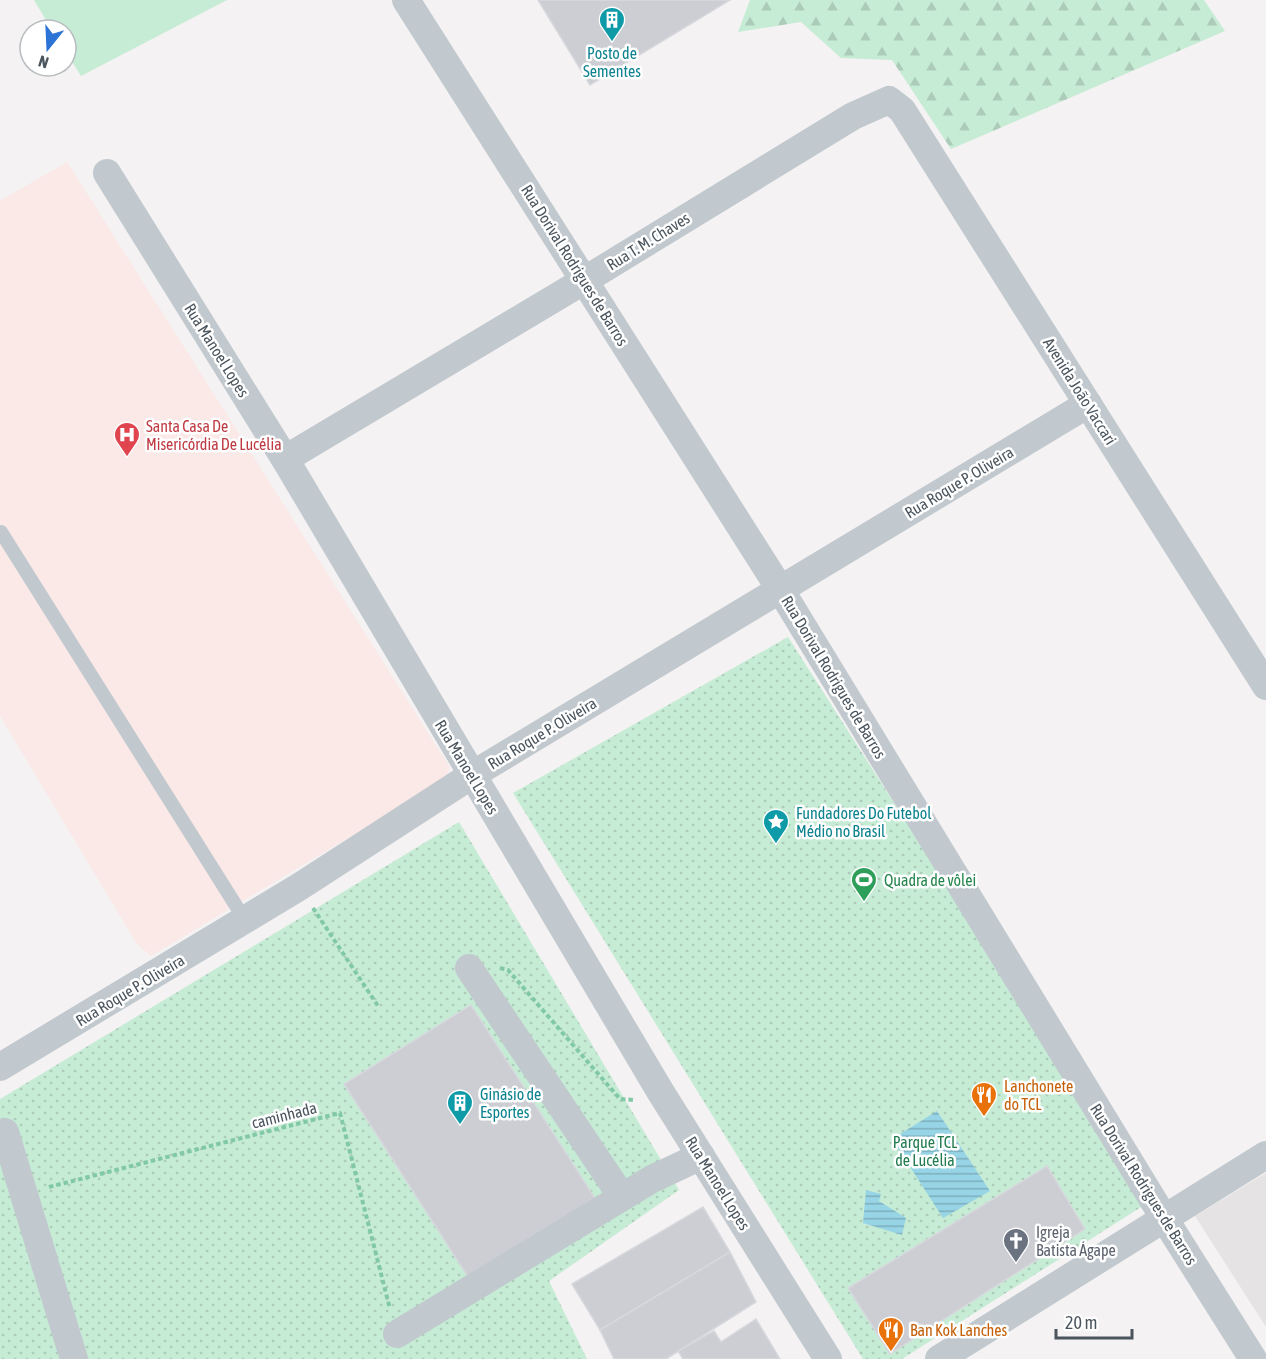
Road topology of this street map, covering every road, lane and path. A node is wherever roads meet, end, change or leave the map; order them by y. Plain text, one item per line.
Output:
1 (406, 0) edge
2 (890, 100) joint
3 (107, 173) dead end
4 (585, 280) junction
5 (1088, 404) junction
6 (285, 459) junction
7 (1, 532) edge
8 (780, 590) junction
9 (1266, 686) edge
10 (472, 775) junction
11 (299, 887) junction
12 (245, 920) junction
13 (469, 968) joint
14 (378, 1006) dead end
15 (0, 1066) edge
16 (660, 1091) junction
17 (5, 1132) dead end
18 (1266, 1155) edge
19 (701, 1156) junction
20 (23, 1193) junction
21 (622, 1197) junction
22 (1164, 1218) junction
23 (397, 1334) joint
24 (74, 1359) edge
25 (828, 1359) edge
26 (939, 1359) edge
27 (1252, 1359) edge

1 - 4 street, Rua Dorival Rodrigues de Barros
2 - 4 street, Rua T. M. Chaves
2 - 5 street, Avenida João Vaccari
3 - 6 street, Rua Manoel Lopes
4 - 6 street, Rua T. M. Chaves
4 - 8 street, Rua Dorival Rodrigues de Barros
5 - 8 street, Rua Roque P. Oliveira
5 - 9 street, Avenida João Vaccari
6 - 10 street, Rua Manoel Lopes
7 - 12 lane
8 - 10 street, Rua Roque P. Oliveira
8 - 22 street, Rua Dorival Rodrigues de Barros
10 - 11 street, Rua Roque P. Oliveira
10 - 16 street, Rua Manoel Lopes
11 - 12 street, Rua Roque P. Oliveira
11 - 14 path
12 - 15 street, Rua Roque P. Oliveira
13 - 16 path
13 - 21 street
16 - 19 street, Rua Manoel Lopes
17 - 20 street
18 - 22 street
19 - 21 street
19 - 25 street, Rua Manoel Lopes
20 - 23 path, caminhada
20 - 24 street
21 - 23 street
22 - 26 street
22 - 27 street, Rua Dorival Rodrigues de Barros

